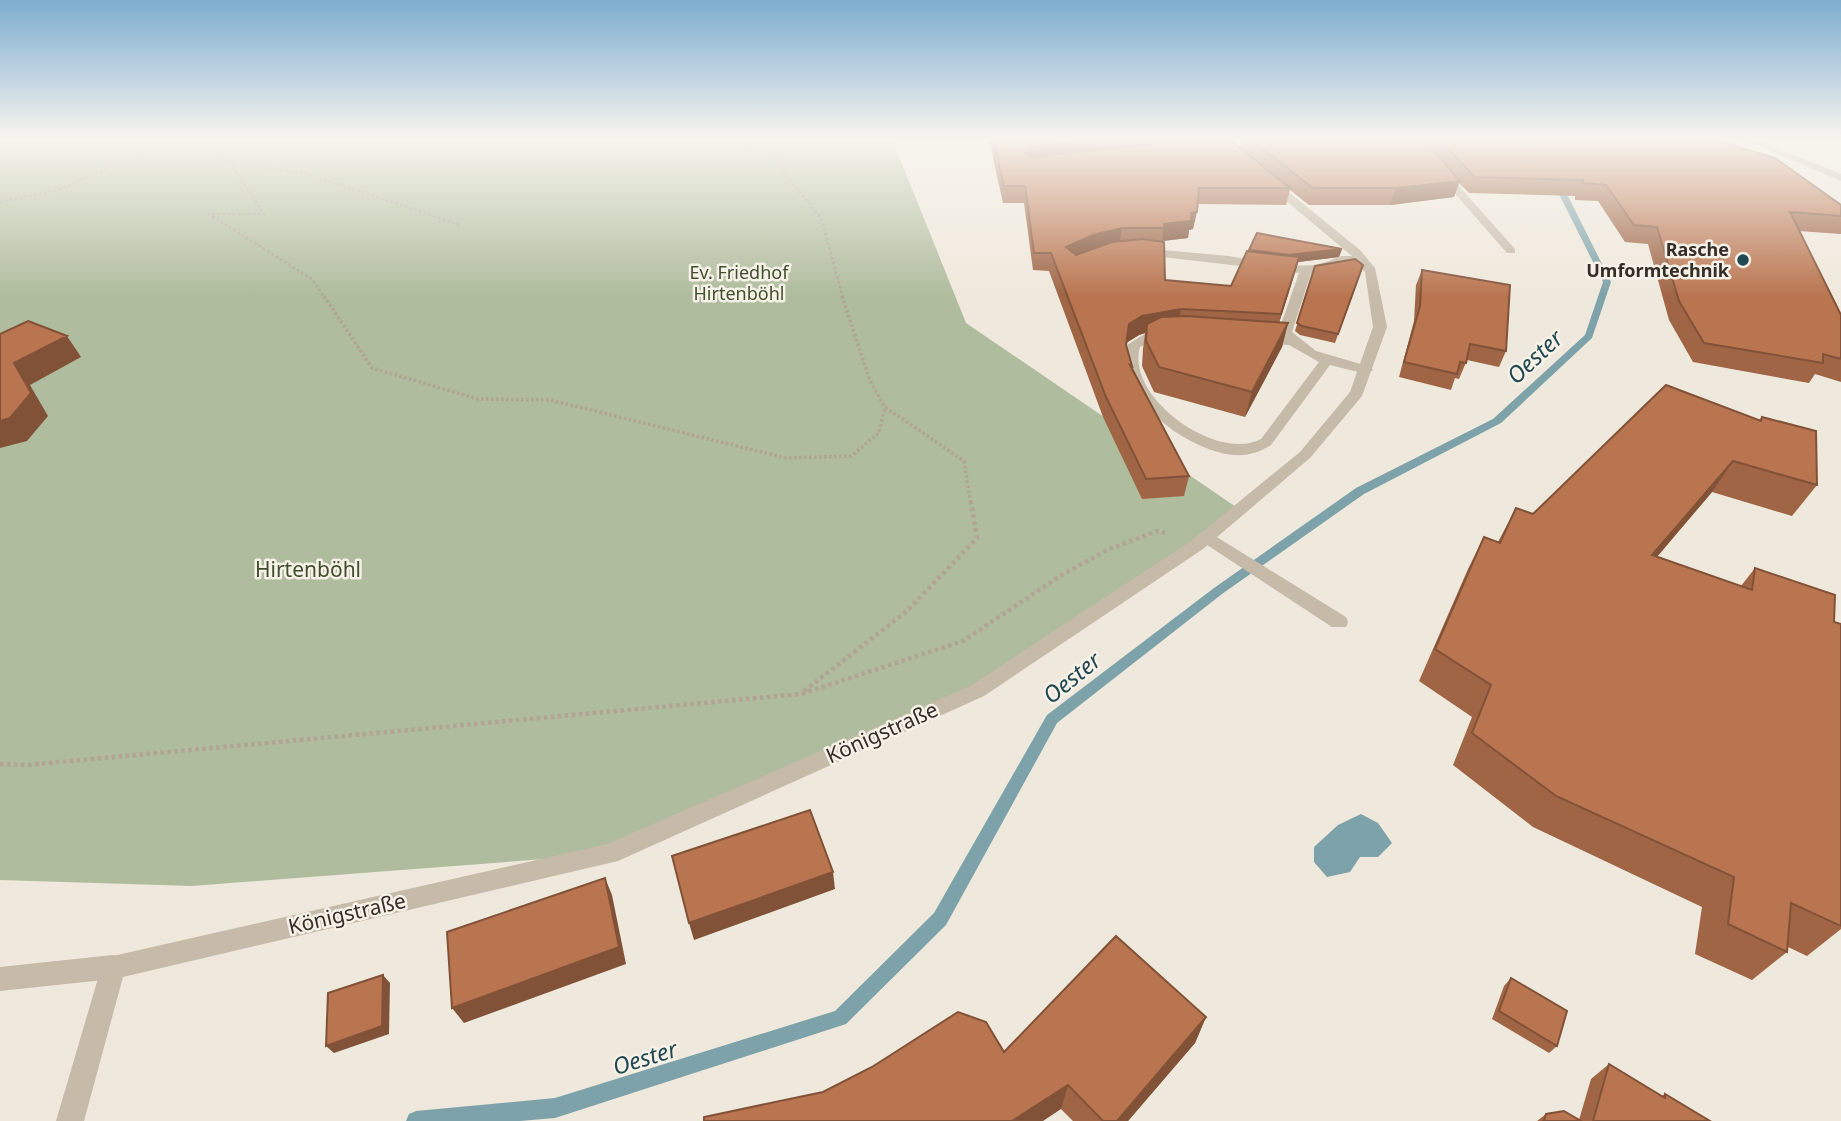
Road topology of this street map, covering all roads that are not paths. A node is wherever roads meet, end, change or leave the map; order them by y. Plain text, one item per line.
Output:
1 (1280, 191) edge
2 (1458, 191) edge
3 (1511, 251) dead end
4 (1127, 252) edge
5 (1362, 259) junction
6 (1306, 269) junction
7 (1181, 334) edge
8 (1250, 338) edge
9 (1291, 341) junction
10 (1327, 360) junction
11 (1366, 370) junction
12 (1202, 541) junction
13 (1339, 622) dead end
14 (113, 967) junction
15 (0, 979) edge
16 (70, 1121) edge

1 - 5 street, Königstraße
2 - 3 street
4 - 6 street
5 - 6 street
5 - 11 street, Königstraße
6 - 9 street
7 - 10 street
8 - 9 street
9 - 10 street
10 - 11 street
11 - 12 street, Königstraße
12 - 13 street
12 - 14 street, Königstraße
14 - 15 street, Königstraße
14 - 16 street

